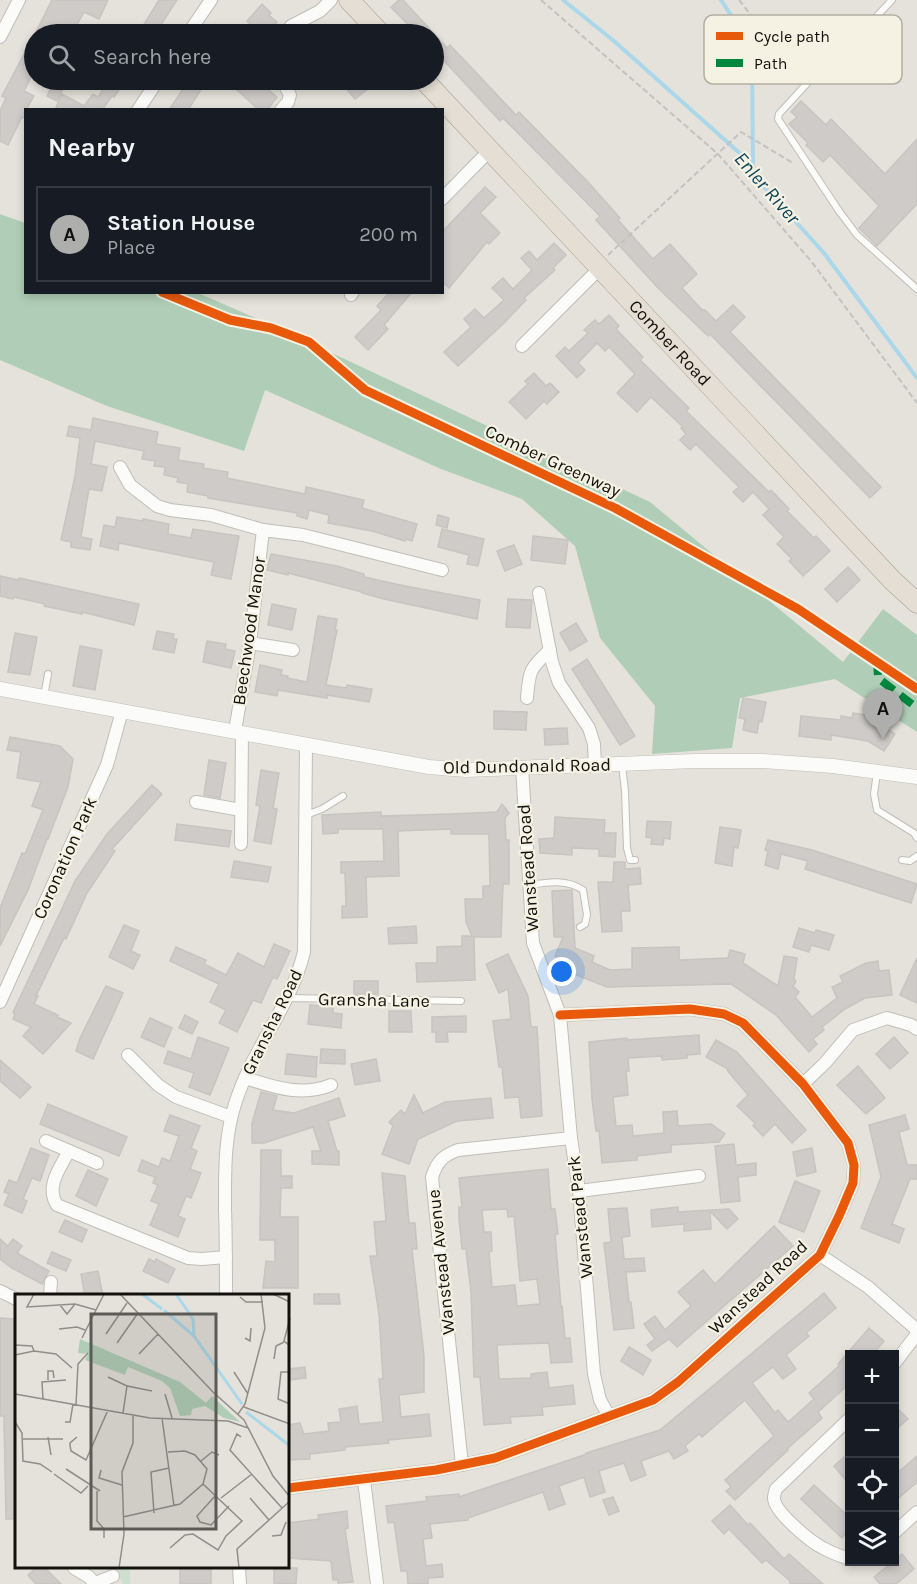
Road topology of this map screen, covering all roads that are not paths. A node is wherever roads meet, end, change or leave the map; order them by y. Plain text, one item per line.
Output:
1 (20, 0) edge
2 (211, 0) edge
3 (331, 0) edge
4 (349, 0) edge
5 (892, 0) edge
6 (878, 15) edge
7 (195, 24) edge
8 (295, 24) edge
9 (372, 24) edge
10 (0, 37) edge
11 (806, 84) edge
12 (151, 90) edge
13 (287, 90) edge
14 (433, 90) edge
15 (139, 108) edge
16 (283, 108) edge
17 (490, 150) junction
18 (444, 198) edge
19 (598, 266) junction
20 (917, 289) edge
21 (522, 346) dead end
22 (120, 467) dead end
23 (263, 530) junction
24 (442, 570) dead end
25 (539, 593) dead end
26 (917, 603) edge
27 (250, 643) junction
28 (293, 650) dead end
29 (550, 650) junction
30 (48, 674) dead end
31 (0, 689) edge
32 (44, 697) junction
33 (527, 698) dead end
34 (122, 711) junction
35 (238, 732) junction
36 (306, 746) junction
37 (621, 764) junction
38 (595, 765) junction
39 (522, 768) junction
40 (877, 771) junction
41 (917, 777) edge
42 (343, 796) dead end
43 (196, 802) dead end
44 (241, 810) junction
45 (306, 815) junction
46 (917, 838) edge
47 (240, 844) dead end
48 (917, 856) edge
49 (635, 860) dead end
50 (902, 860) dead end
51 (529, 885) junction
52 (580, 927) dead end
53 (287, 998) junction
54 (461, 1001) dead end
55 (0, 1002) edge
56 (560, 1015) junction
57 (917, 1029) edge
58 (128, 1055) dead end
59 (245, 1078) junction
60 (803, 1084) junction
61 (331, 1085) dead end
62 (231, 1117) junction
63 (571, 1138) junction
64 (46, 1141) dead end
65 (69, 1151) junction
66 (97, 1163) dead end
67 (699, 1176) dead end
68 (579, 1191) junction
69 (820, 1255) junction
70 (226, 1257) junction
71 (51, 1282) dead end
72 (0, 1291) edge
73 (50, 1294) edge
74 (226, 1294) edge
75 (15, 1298) edge
76 (917, 1330) edge
77 (917, 1334) edge
78 (899, 1357) edge
79 (609, 1416) junction
80 (845, 1422) edge
81 (462, 1465) junction
82 (364, 1479) junction
83 (290, 1488) edge
84 (917, 1512) edge
85 (899, 1528) edge
86 (845, 1557) edge
87 (75, 1569) edge
88 (239, 1569) edge
89 (113, 1576) dead end
90 (95, 1583) edge
91 (240, 1584) edge
92 (377, 1584) edge

1 - 10 street
2 - 7 street
3 - 8 street
4 - 9 highway
5 - 6 lane
11 - 20 lane
12 - 15 street
13 - 16 street
14 - 17 highway, Comber Road
17 - 18 street
17 - 19 highway, Comber Road
19 - 21 street
19 - 26 highway, Comber Road
22 - 23 street
23 - 24 street
23 - 27 street, Beechwood Manor
25 - 29 street
27 - 28 street
27 - 35 street, Beechwood Manor
29 - 33 street
29 - 38 street
30 - 32 lane
31 - 32 street, Old Dundonald Road
32 - 34 street, Old Dundonald Road
34 - 35 street, Old Dundonald Road
34 - 55 street, Coronation Park
35 - 36 street, Old Dundonald Road
35 - 44 street, Beechwood Manor
36 - 39 street, Old Dundonald Road
36 - 45 street, Gransha Road
37 - 38 street, Old Dundonald Road
37 - 40 street, Old Dundonald Road
37 - 49 lane
38 - 39 street, Old Dundonald Road
39 - 51 street, Wanstead Road
40 - 41 street, Old Dundonald Road
40 - 46 lane
42 - 45 lane
43 - 44 street
44 - 47 street, Beechwood Manor
45 - 53 street, Gransha Road
48 - 50 lane
51 - 52 lane
51 - 56 street, Wanstead Road
53 - 54 lane, Gransha Lane
53 - 59 street, Gransha Road
56 - 60 street, Wanstead Road
56 - 63 street, Wanstead Park
57 - 60 street
58 - 62 street
59 - 61 street
59 - 62 street, Gransha Road
60 - 69 street, Wanstead Road
62 - 70 street, Gransha Road
63 - 68 street, Wanstead Park
63 - 81 street, Wanstead Avenue
64 - 65 street
65 - 66 street
65 - 70 street
67 - 68 street
68 - 79 street, Wanstead Park
69 - 76 street
69 - 79 street, Wanstead Road
70 - 74 street, Gransha Road
71 - 73 street
72 - 75 street
77 - 78 street
79 - 81 street, Wanstead Road
80 - 86 street
81 - 82 street, Wanstead Road
82 - 83 street, Wanstead Road
82 - 92 street
84 - 85 street
87 - 90 street
88 - 91 street
89 - 90 street

